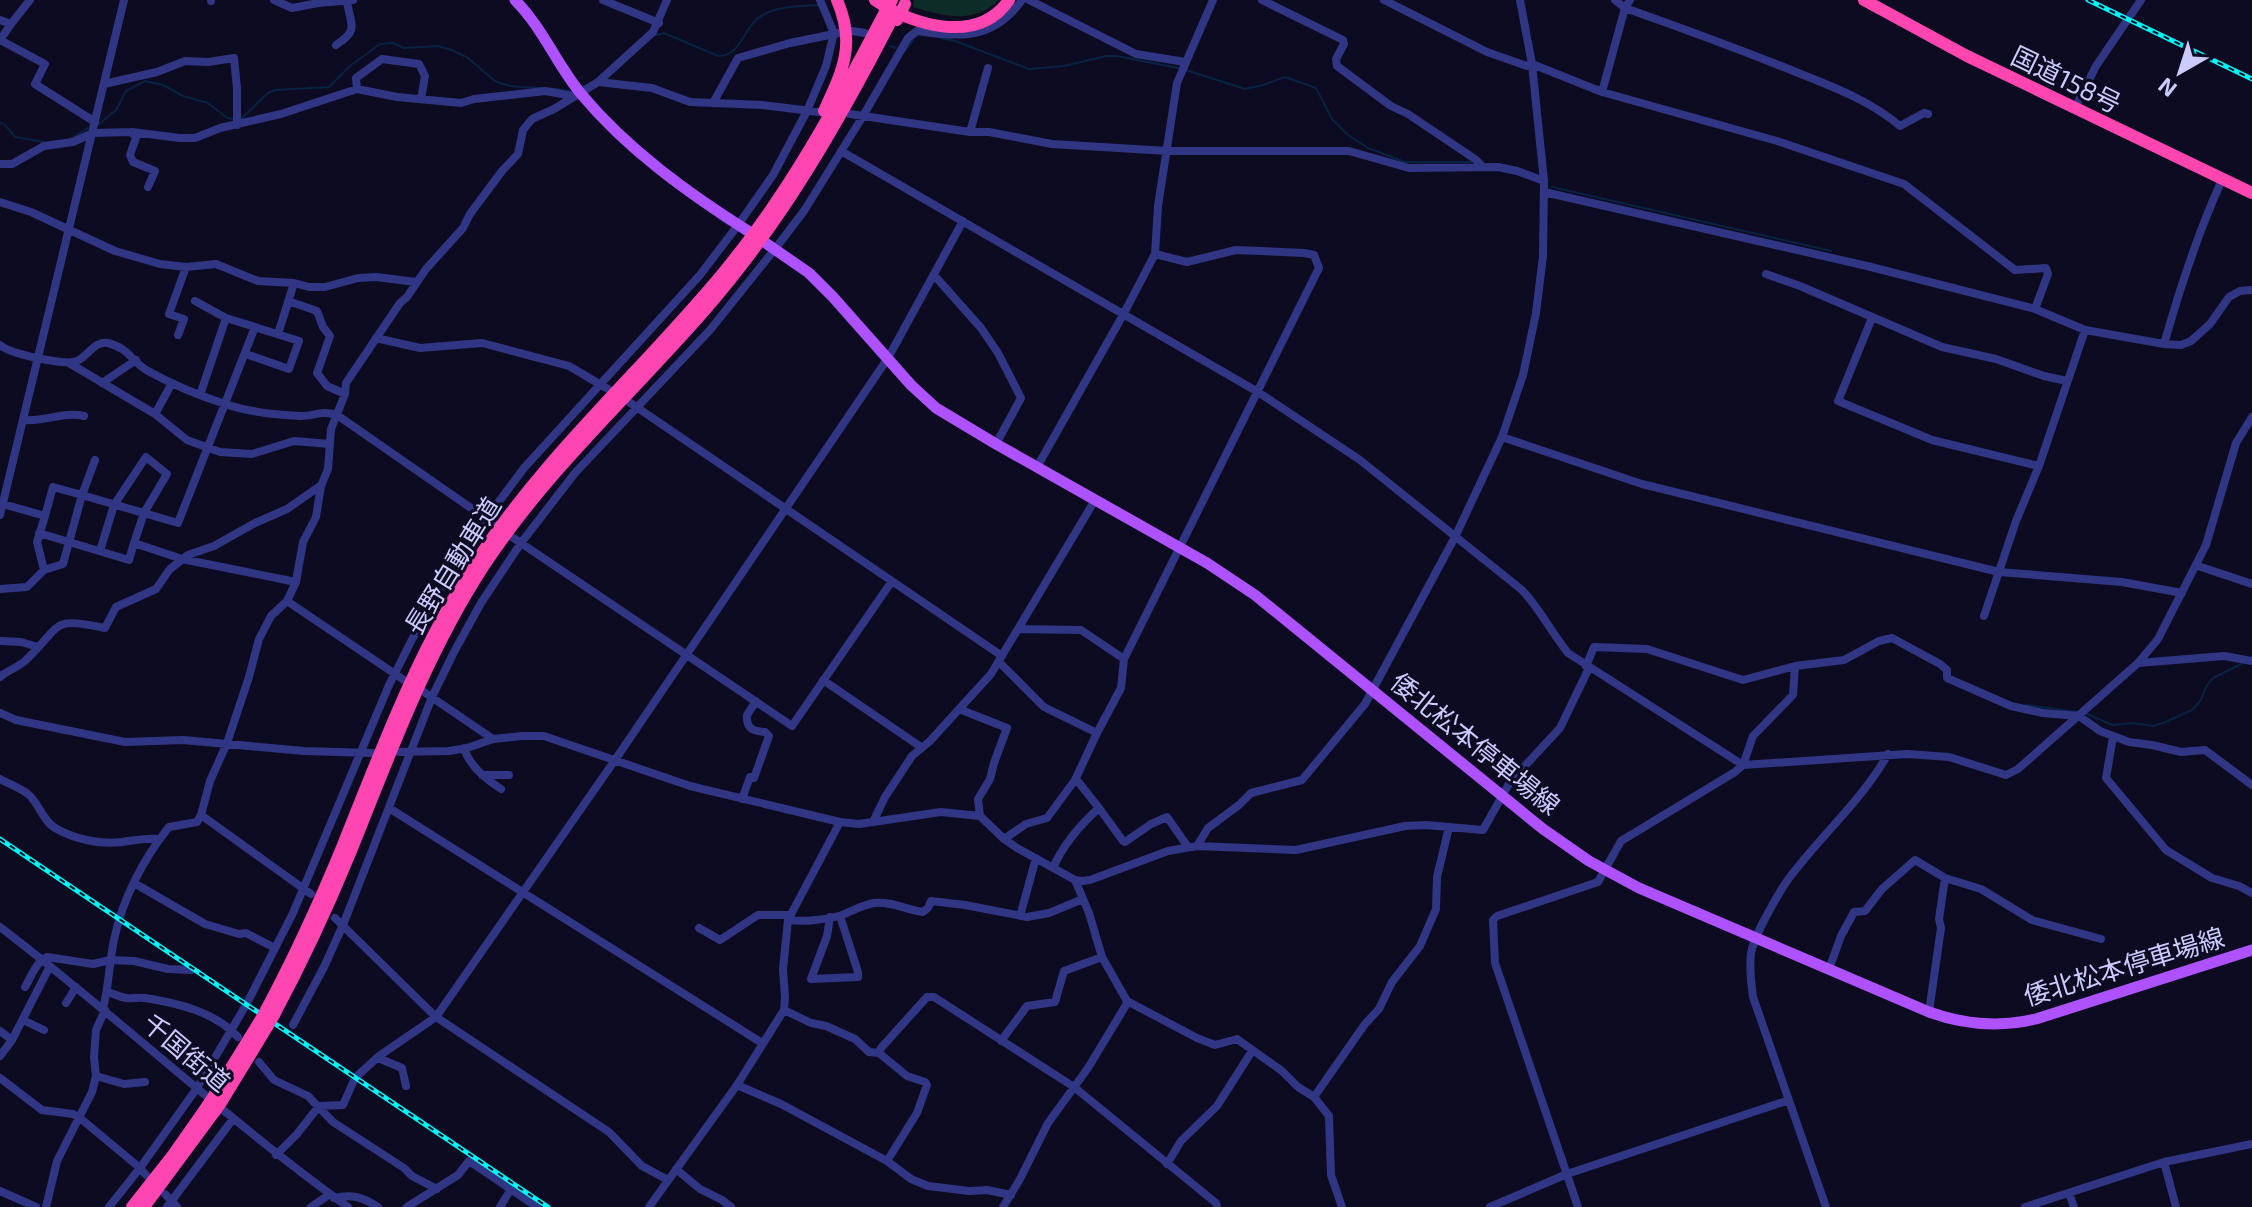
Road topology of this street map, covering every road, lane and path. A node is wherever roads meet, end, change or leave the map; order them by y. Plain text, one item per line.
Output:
1 (30, 0) edge
2 (124, 0) edge
3 (274, 0) edge
4 (515, 0) edge
5 (603, 0) edge
6 (667, 0) edge
7 (820, 0) edge
8 (837, 0) edge
9 (875, 0) edge
10 (1001, 0) edge
11 (1009, 0) edge
12 (1022, 0) edge
13 (1029, 0) edge
14 (1213, 0) edge
15 (1262, 0) edge
16 (1384, 0) edge
17 (1520, 0) edge
18 (1615, 0) edge
19 (1864, 0) edge
20 (1877, 0) edge
21 (2141, 0) edge
22 (350, 1) edge
23 (1627, 4) edge
24 (897, 6) edge
25 (0, 20) edge
26 (659, 23) junction
27 (11, 24) junction
28 (852, 31) dead end
29 (837, 33) junction
30 (865, 33) dead end
31 (0, 40) edge
32 (891, 43) dead end
33 (336, 45) dead end
34 (903, 48) junction
35 (1185, 62) junction
36 (1532, 64) junction
37 (988, 68) dead end
38 (598, 82) junction
39 (104, 84) junction
40 (357, 89) junction
41 (1602, 92) junction
42 (577, 94) junction
43 (421, 99) junction
44 (713, 103) junction
45 (2076, 106) junction
46 (807, 111) junction
47 (819, 112) dead end
48 (850, 114) dead end
49 (1928, 114) dead end
50 (863, 116) junction
51 (95, 122) junction
52 (237, 125) junction
53 (132, 132) junction
54 (970, 132) junction
55 (93, 133) junction
56 (841, 151) junction
57 (1168, 151) junction
58 (0, 164) edge
59 (1481, 165) junction
60 (2222, 180) junction
61 (1544, 181) junction
62 (148, 187) dead end
63 (2252, 190) edge
64 (1544, 192) junction
65 (0, 202) edge
66 (767, 215) junction
67 (963, 221) junction
68 (743, 228) junction
69 (69, 230) junction
70 (771, 246) junction
71 (1155, 254) junction
72 (186, 267) junction
73 (1766, 274) dead end
74 (934, 275) junction
75 (416, 282) junction
76 (294, 283) junction
77 (2252, 290) edge
78 (195, 301) dead end
79 (288, 301) junction
80 (2035, 309) junction
81 (1123, 315) junction
82 (226, 318) junction
83 (1872, 318) junction
84 (255, 327) junction
85 (2085, 330) junction
86 (278, 334) junction
87 (178, 335) dead end
88 (376, 338) junction
89 (2164, 344) junction
90 (0, 345) edge
91 (246, 354) junction
92 (38, 358) junction
93 (888, 358) junction
94 (136, 360) junction
95 (69, 363) junction
96 (2067, 381) junction
97 (102, 383) junction
98 (172, 383) junction
99 (604, 386) junction
100 (1258, 392) junction
101 (345, 394) junction
102 (200, 395) junction
103 (629, 402) dead end
104 (226, 404) junction
105 (638, 407) junction
106 (155, 414) junction
107 (337, 415) junction
108 (84, 416) dead end
109 (2252, 417) edge
110 (24, 420) junction
111 (1502, 437) junction
112 (330, 444) junction
113 (996, 444) junction
114 (209, 448) junction
115 (95, 460) dead end
116 (2039, 466) junction
117 (1037, 467) junction
118 (321, 486) junction
119 (82, 495) junction
120 (1095, 500) junction
121 (3, 504) junction
122 (114, 505) junction
123 (787, 509) junction
124 (144, 513) junction
125 (0, 515) edge
126 (45, 516) junction
127 (485, 518) junction
128 (494, 524) dead end
129 (39, 533) junction
130 (512, 537) dead end
131 (1455, 537) junction
132 (69, 542) junction
133 (134, 543) junction
134 (521, 543) junction
135 (1178, 547) junction
136 (100, 551) junction
137 (182, 559) junction
138 (2198, 566) dead end
139 (44, 570) junction
140 (1999, 572) junction
141 (892, 581) junction
142 (296, 582) junction
143 (2252, 584) edge
144 (0, 589) edge
145 (2182, 593) junction
146 (287, 601) junction
147 (1984, 616) dead end
148 (1018, 629) junction
149 (0, 641) edge
150 (38, 647) junction
151 (687, 654) junction
152 (1000, 659) junction
153 (1124, 659) junction
154 (2252, 661) edge
155 (2138, 663) junction
156 (1795, 666) junction
157 (1588, 667) junction
158 (0, 677) edge
159 (399, 677) junction
160 (823, 680) junction
161 (1374, 690) junction
162 (428, 695) junction
163 (756, 701) junction
164 (959, 709) junction
165 (0, 713) edge
166 (2079, 716) junction
167 (1097, 733) junction
168 (2113, 737) junction
169 (493, 739) junction
170 (227, 743) junction
171 (921, 747) junction
172 (464, 748) junction
173 (399, 752) dead end
174 (409, 752) junction
175 (359, 753) junction
176 (372, 753) dead end
177 (1888, 754) junction
178 (615, 760) junction
179 (1743, 765) junction
180 (482, 775) junction
181 (509, 775) dead end
182 (0, 779) edge
183 (1076, 779) junction
184 (2251, 783) edge
185 (501, 789) dead end
186 (1501, 794) junction
187 (742, 799) junction
188 (389, 808) junction
189 (1099, 808) junction
190 (201, 815) junction
191 (980, 816) junction
192 (840, 822) junction
193 (873, 822) junction
194 (1449, 827) junction
195 (159, 839) junction
196 (1004, 839) junction
197 (1192, 846) junction
198 (1036, 858) junction
199 (1053, 868) junction
200 (1606, 871) junction
201 (1945, 878) junction
202 (1075, 880) junction
203 (134, 883) junction
204 (303, 887) junction
205 (523, 891) junction
206 (2252, 893) edge
207 (311, 894) dead end
208 (1083, 899) junction
209 (835, 916) junction
210 (1020, 916) junction
211 (790, 918) junction
212 (339, 922) junction
213 (0, 927) edge
214 (699, 928) dead end
215 (1756, 938) junction
216 (2101, 939) dead end
217 (275, 948) junction
218 (2252, 950) edge
219 (1102, 957) junction
220 (42, 959) junction
221 (110, 960) junction
222 (50, 966) junction
223 (1829, 969) junction
224 (191, 970) dead end
225 (25, 987) dead end
226 (76, 987) junction
227 (108, 992) junction
228 (1127, 1001) junction
229 (66, 1003) dead end
230 (104, 1009) junction
231 (784, 1010) junction
232 (1929, 1012) junction
233 (436, 1017) junction
234 (267, 1018) junction
235 (23, 1020) junction
236 (293, 1025) dead end
237 (44, 1030) dead end
238 (231, 1030) junction
239 (0, 1031) edge
240 (238, 1037) dead end
241 (12, 1040) junction
242 (1001, 1041) junction
243 (762, 1043) junction
244 (1252, 1051) junction
245 (879, 1053) junction
246 (0, 1056) edge
247 (378, 1058) junction
248 (259, 1062) dead end
249 (96, 1076) junction
250 (0, 1078) edge
251 (145, 1082) dead end
252 (737, 1085) junction
253 (406, 1086) dead end
254 (1074, 1087) junction
255 (197, 1088) junction
256 (1314, 1097) junction
257 (1789, 1100) junction
258 (215, 1103) junction
259 (319, 1106) junction
260 (80, 1118) junction
261 (233, 1119) junction
262 (2252, 1144) edge
263 (276, 1155) junction
264 (887, 1161) junction
265 (2164, 1162) junction
266 (1167, 1164) junction
267 (676, 1169) junction
268 (143, 1172) junction
269 (1567, 1174) junction
270 (668, 1180) junction
271 (437, 1189) junction
272 (511, 1189) junction
273 (1, 1193) edge
274 (2069, 1193) junction
275 (165, 1194) dead end
276 (1011, 1195) junction
277 (332, 1196) junction
278 (2047, 1203) edge
279 (172, 1206) edge
280 (36, 1207) edge
281 (46, 1207) edge
282 (109, 1207) edge
283 (132, 1207) edge
284 (144, 1207) edge
285 (311, 1207) edge
286 (348, 1207) edge
287 (378, 1207) edge
288 (407, 1207) edge
289 (500, 1207) edge
290 (537, 1207) edge
291 (649, 1207) edge
292 (731, 1207) edge
293 (1003, 1207) edge
294 (1217, 1207) edge
295 (1342, 1207) edge
296 (1490, 1207) edge
297 (1578, 1207) edge
298 (1826, 1207) edge
299 (2025, 1207) edge
300 (2074, 1207) edge
301 (2176, 1207) edge

1 - 27 street
2 - 39 street
3 - 22 street
4 - 42 main road
5 - 26 street
6 - 26 street
7 - 29 street
8 - 66 highway
9 - 11 highway
10 - 24 highway
12 - 34 street
13 - 35 street
14 - 35 street
15 - 59 street
16 - 36 street
17 - 36 street
18 - 23 street
19 - 45 highway, 国道158号
20 - 45 highway, 国道158号
21 - 45 street
22 - 33 street
23 - 41 street
23 - 49 street
24 - 66 highway, 長野自動車道
24 - 234 highway, 長野自動車道
25 - 27 street
26 - 38 street
27 - 31 street
28 - 30 street
29 - 44 street
29 - 46 street
31 - 51 street
32 - 34 street
34 - 50 street
35 - 57 street
36 - 41 street
36 - 61 street
37 - 54 street
38 - 42 street
38 - 44 street
39 - 51 street
39 - 52 street
40 - 43 street
40 - 43 street
40 - 52 street
41 - 80 street
42 - 43 street
42 - 68 main road
42 - 75 street
44 - 46 street
45 - 60 highway, 国道158号
45 - 63 highway, 国道158号
46 - 47 street
46 - 68 street
48 - 50 street
50 - 54 street
50 - 56 street
51 - 55 street
52 - 53 street
53 - 55 street
53 - 62 street
54 - 57 street
55 - 58 street
55 - 69 street
56 - 67 street
56 - 70 street
57 - 59 street
57 - 71 street
59 - 61 street
60 - 63 highway, 国道158号
60 - 89 street
61 - 64 street
64 - 80 street
64 - 111 street
65 - 69 street
66 - 234 highway, 長野自動車道
67 - 74 street
67 - 81 street
68 - 99 street
69 - 72 street
69 - 92 street
70 - 93 main road, 倭北松本停車場線
70 - 105 street
71 - 81 street
71 - 100 street
72 - 76 street
72 - 87 street
73 - 83 street
74 - 93 street
74 - 113 street
75 - 76 street
75 - 88 street
76 - 79 street
77 - 89 street
78 - 82 street
79 - 86 street
79 - 101 street
80 - 85 street
81 - 100 street
81 - 117 street
82 - 84 street
82 - 102 street
83 - 96 street
83 - 116 street
84 - 86 street
84 - 91 street
85 - 89 street
85 - 96 street
86 - 91 street
88 - 99 street
88 - 101 street
90 - 92 street
91 - 104 street
92 - 95 street
92 - 110 street
93 - 113 main road, 倭北松本停車場線
93 - 123 street
94 - 95 street
94 - 97 street
94 - 98 street
95 - 97 street
96 - 116 street
97 - 106 street
98 - 102 street
98 - 106 street
99 - 127 street
100 - 131 street
100 - 135 street
101 - 107 street
102 - 104 street
103 - 105 street
104 - 107 street
104 - 114 street
105 - 123 street
105 - 134 street
106 - 114 street
107 - 112 street
107 - 127 street
108 - 110 street
109 - 145 street
110 - 121 street
111 - 131 street
111 - 140 street
112 - 114 street
112 - 118 street
113 - 117 main road, 倭北松本停車場線
114 - 124 street
115 - 119 street
116 - 140 street
117 - 120 main road, 倭北松本停車場線
118 - 137 street
118 - 142 street
119 - 122 street
119 - 126 street
119 - 132 street
120 - 135 main road, 倭北松本停車場線
120 - 148 street
121 - 125 street
121 - 126 street
122 - 124 street
122 - 124 street
122 - 136 street
123 - 141 street
123 - 151 street
124 - 133 street
126 - 129 street
127 - 128 street
127 - 159 street
129 - 132 street
129 - 139 street
130 - 134 street
131 - 157 street
131 - 161 street
132 - 136 street
132 - 139 street
133 - 136 street
133 - 137 street
134 - 151 street
134 - 162 street
135 - 153 street
135 - 161 main road, 倭北松本停車場線
137 - 142 street
137 - 150 street
138 - 143 street
139 - 144 street
140 - 145 street
140 - 147 street
141 - 152 street
141 - 160 street
142 - 146 street
145 - 155 street
146 - 159 street
146 - 170 street
148 - 152 street
148 - 153 street
149 - 150 street
150 - 158 street
151 - 163 street
151 - 178 street
152 - 164 street
152 - 167 street
153 - 167 street
154 - 155 street
155 - 166 street
156 - 157 street
156 - 166 street
156 - 179 street
157 - 179 street
157 - 186 street
159 - 175 street
160 - 163 street
160 - 171 street
161 - 186 main road, 倭北松本停車場線
161 - 197 street
162 - 169 street
162 - 174 street
163 - 187 street
164 - 171 street
164 - 191 street
165 - 170 street
166 - 168 street
166 - 177 street
167 - 183 street
168 - 184 street
168 - 206 street
169 - 172 street
169 - 178 street
170 - 175 street
170 - 190 street
171 - 193 street
172 - 174 street
172 - 180 street
173 - 174 street
174 - 188 street
175 - 176 street
175 - 204 street
177 - 179 street
177 - 215 street
178 - 187 street
178 - 205 street
179 - 200 street
180 - 181 street
180 - 185 street
182 - 195 street
183 - 189 street
183 - 196 street
186 - 194 street
186 - 200 main road, 倭北松本停車場線
187 - 192 street
188 - 205 street
188 - 212 street
189 - 197 street
189 - 199 street
190 - 195 street
190 - 204 street
191 - 193 street
191 - 196 street
192 - 193 street
192 - 211 street
194 - 197 street
194 - 256 street
195 - 203 street
196 - 198 street
197 - 202 street
198 - 199 street
198 - 210 street
199 - 202 street
200 - 215 main road, 倭北松本停車場線
200 - 269 street
201 - 216 street
201 - 223 street
201 - 232 street
202 - 208 street
203 - 217 street
203 - 221 street
204 - 207 street
204 - 217 street
205 - 233 street
205 - 243 street
208 - 210 street
208 - 219 street
209 - 209 street
209 - 210 street
209 - 211 street
211 - 214 street
211 - 231 street
212 - 233 street
212 - 236 street
213 - 220 street, 千国街道
215 - 223 main road, 倭北松本停車場線
215 - 257 street
217 - 238 street
218 - 232 main road, 倭北松本停車場線
219 - 228 street
219 - 242 street
220 - 221 street
220 - 222 street, 千国街道
220 - 225 street
221 - 224 street
221 - 227 street
222 - 226 street, 千国街道
222 - 235 street
223 - 232 main road, 倭北松本停車場線
226 - 229 street
226 - 230 street, 千国街道
227 - 230 street
227 - 238 street
228 - 244 street
228 - 254 street
230 - 249 street
230 - 255 street, 千国街道
231 - 243 street
231 - 245 street
233 - 247 street
233 - 270 street
234 - 258 highway, 長野自動車道
235 - 237 street
235 - 241 street
238 - 240 street
238 - 255 street
239 - 241 street
241 - 246 street
242 - 245 street
242 - 254 street
243 - 252 street
244 - 256 street
244 - 266 street
245 - 264 street
247 - 253 street
247 - 259 street
248 - 259 street
249 - 251 street
249 - 260 street
250 - 260 street
252 - 264 street
252 - 267 street
254 - 266 street
254 - 276 street
255 - 261 street, 千国街道
255 - 268 street
256 - 295 street
257 - 269 street
257 - 298 street
258 - 283 highway, 長野自動車道
258 - 284 highway, 長野自動車道
259 - 263 street
259 - 271 street
260 - 268 street
260 - 281 street
261 - 263 street, 千国街道
261 - 279 street
262 - 265 street
263 - 277 street, 千国街道
264 - 276 street
265 - 274 street
265 - 301 street
266 - 294 street
267 - 270 street
267 - 292 street
268 - 282 street
269 - 296 street
269 - 297 street
270 - 291 street
271 - 272 street
271 - 288 street
272 - 289 street
272 - 290 street
273 - 280 street
274 - 278 street
274 - 300 street
275 - 279 street
276 - 293 street
277 - 285 street
277 - 286 street, 千国街道
277 - 287 street
278 - 299 street

